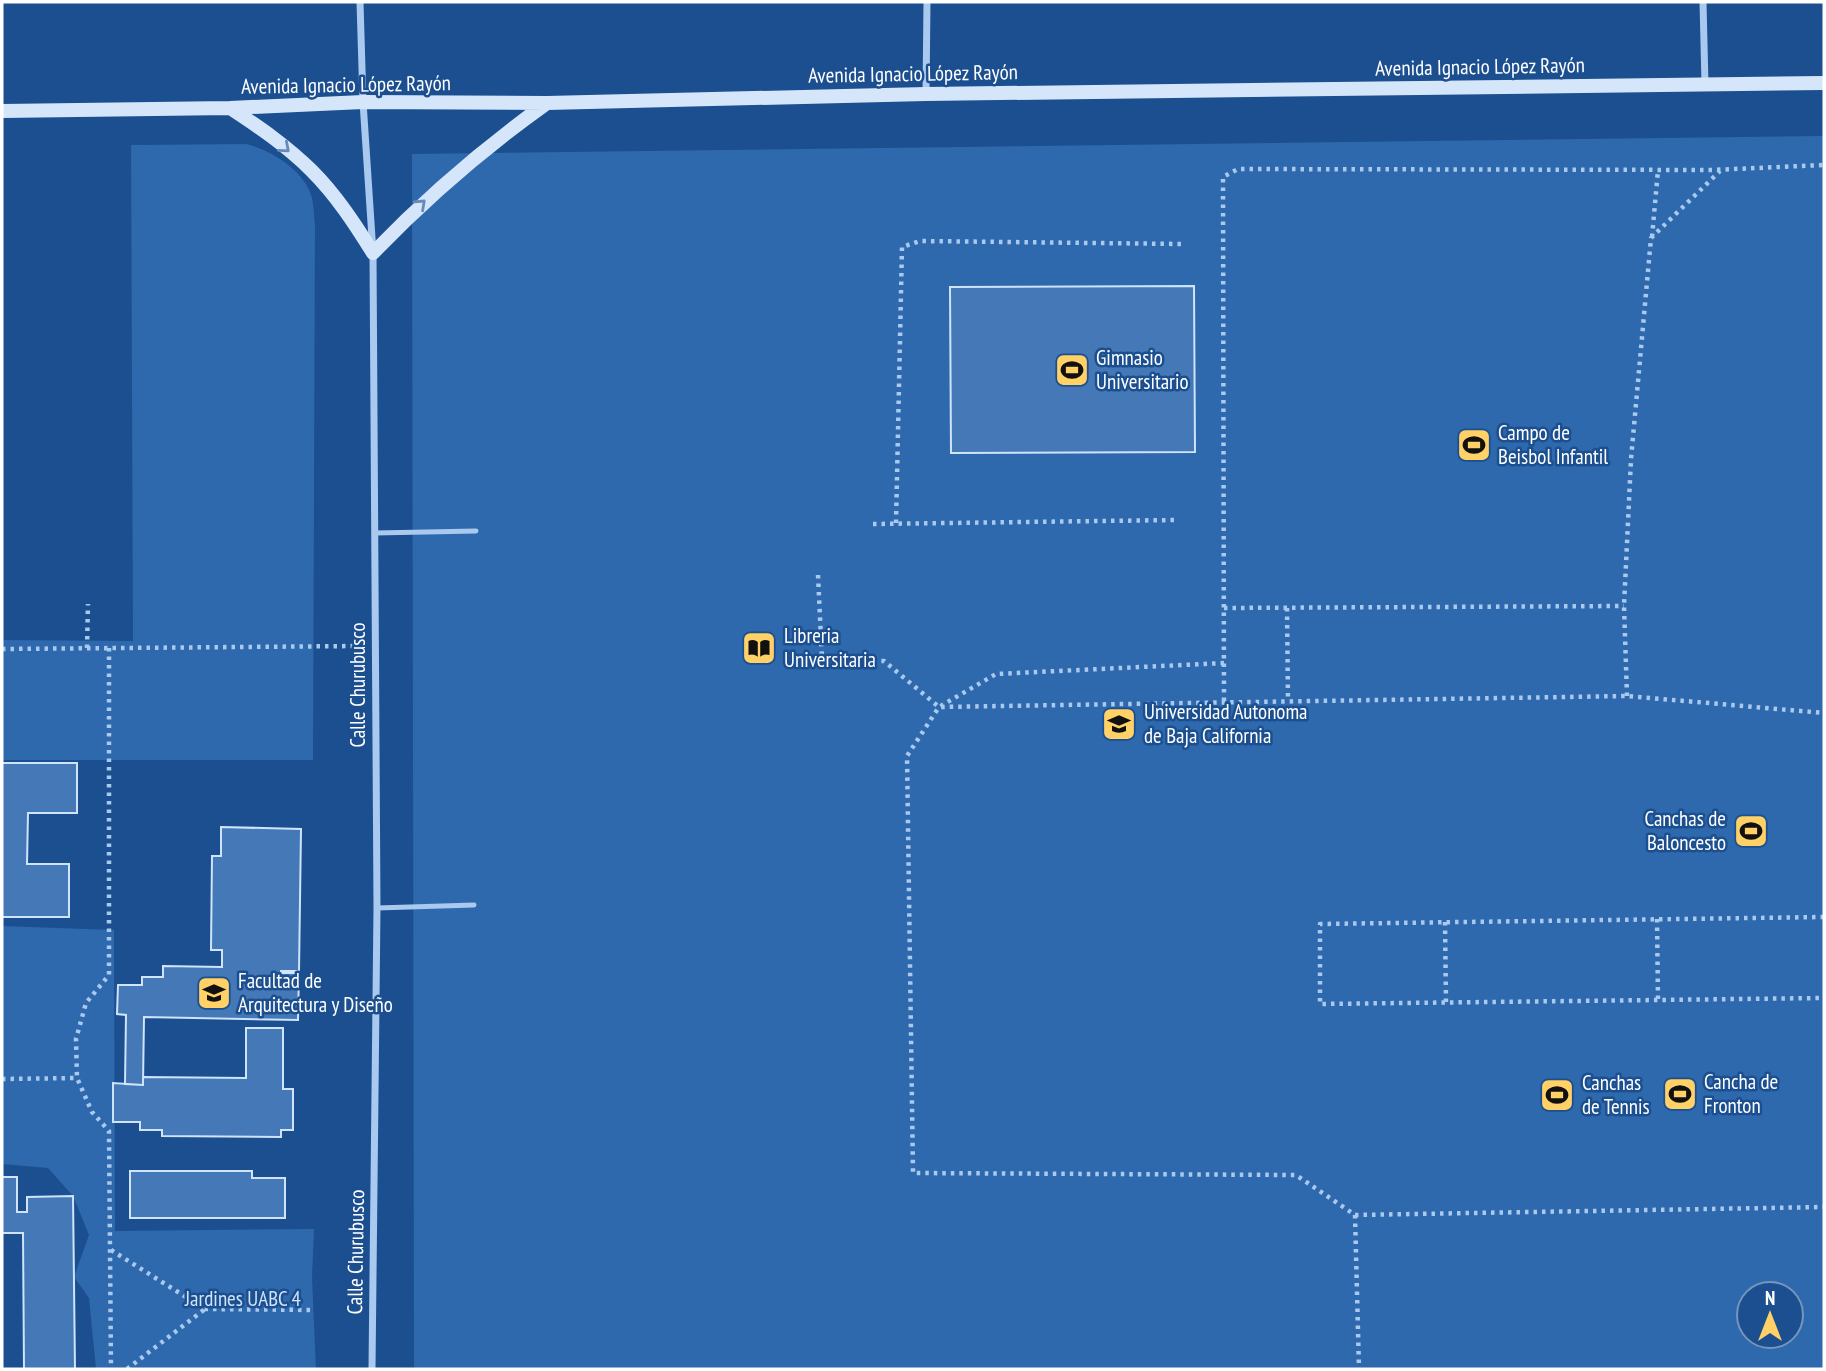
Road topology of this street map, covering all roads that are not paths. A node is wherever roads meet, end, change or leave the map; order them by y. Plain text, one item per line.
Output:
1 (360, 2) edge
2 (927, 2) edge
3 (1703, 2) edge
4 (1824, 83) edge
5 (1705, 85) junction
6 (926, 94) junction
7 (363, 102) junction
8 (547, 103) junction
9 (230, 108) junction
10 (2, 111) edge
11 (373, 253) junction
12 (476, 531) dead end
13 (375, 533) junction
14 (474, 905) dead end
15 (377, 908) junction
16 (372, 1369) edge

1 - 7 street, Calle Churubusco
2 - 6 street
3 - 5 street
4 - 5 street, Avenida Ignacio López Rayón
5 - 6 street, Avenida Ignacio López Rayón
6 - 8 street, Avenida Ignacio López Rayón
7 - 8 street, Avenida Ignacio López Rayón
7 - 9 street, Avenida Ignacio López Rayón
7 - 11 street, Calle Churubusco
11 -> 8 street
9 - 10 street, Avenida Ignacio López Rayón
9 -> 11 street
11 - 13 street, Calle Churubusco
12 - 13 lane
13 - 15 street, Calle Churubusco
14 - 15 lane
15 - 16 street, Calle Churubusco

